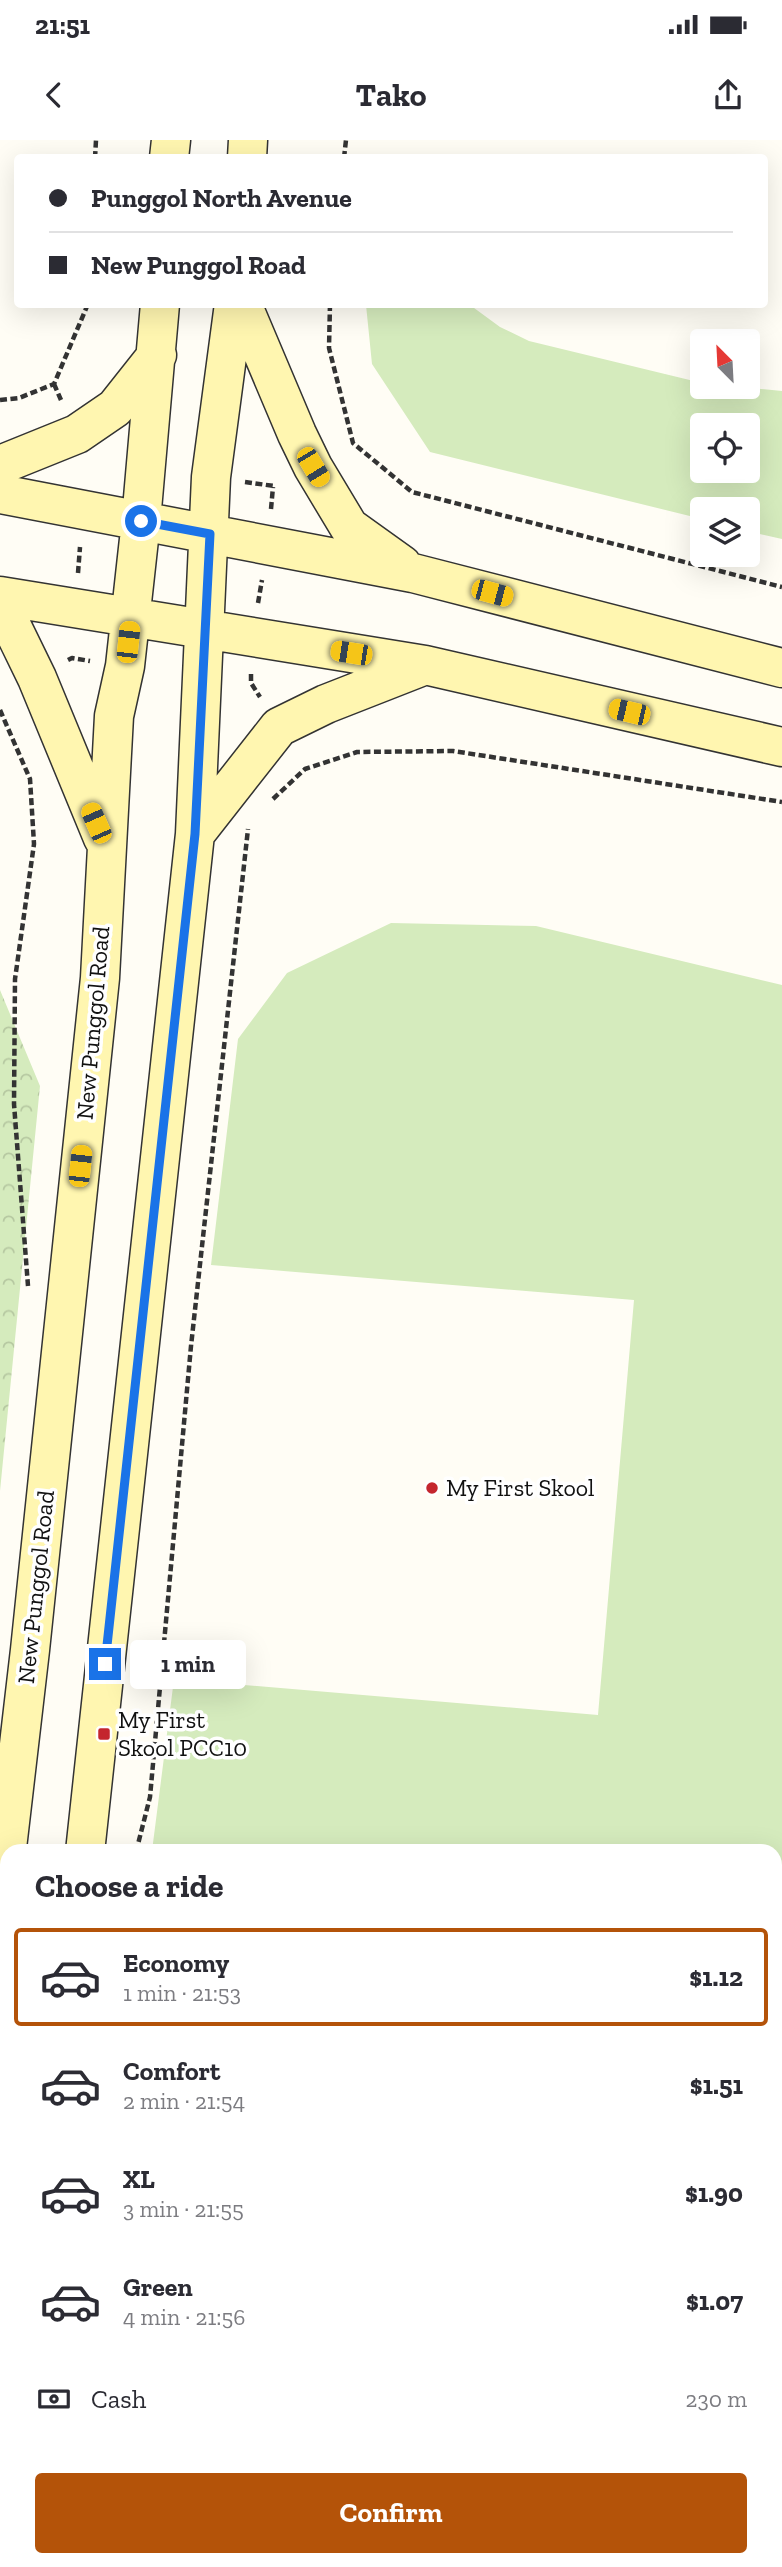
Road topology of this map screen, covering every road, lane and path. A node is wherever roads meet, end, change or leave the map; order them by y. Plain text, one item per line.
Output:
1 (86, 308) edge
2 (160, 308) edge
3 (233, 308) edge
4 (244, 308) edge
5 (330, 308) edge
6 (157, 355) junction
7 (0, 400) edge
8 (0, 465) edge
9 (273, 487) dead end
10 (0, 494) edge
11 (84, 510) junction
12 (141, 521) junction
13 (210, 534) junction
14 (268, 545) junction
15 (414, 573) junction
16 (782, 587) edge
17 (0, 596) edge
18 (0, 602) edge
19 (75, 608) junction
20 (130, 617) junction
21 (205, 629) junction
22 (252, 637) junction
23 (72, 658) dead end
24 (425, 665) junction
25 (782, 668) edge
26 (251, 683) dead end
27 (0, 710) edge
28 (782, 747) edge
29 (782, 802) edge
30 (267, 804) dead end
31 (249, 821) dead end
32 (195, 834) junction
33 (105, 844) junction
34 (29, 1296) dead end
35 (7, 1844) edge
36 (86, 1844) edge
37 (138, 1844) edge

1 - 7 path
2 - 6 main road, New Punggol Road
3 - 13 main road
4 - 15 main road
5 - 16 path
6 - 8 main road
6 - 12 main road, New Punggol Road
9 - 14 path
10 - 11 main road
11 - 12 main road
11 - 19 path
12 - 13 main road
12 - 20 main road, New Punggol Road
13 - 14 main road
13 - 21 main road
14 - 15 main road
14 - 22 path
15 - 25 main road
17 - 19 main road
18 - 33 main road
19 - 20 main road
19 - 23 path
20 - 21 main road
20 - 33 main road, New Punggol Road
21 - 22 main road
21 - 32 main road
22 - 24 main road
22 - 26 path
24 - 28 main road
24 - 32 main road
27 - 34 path
29 - 30 path
31 - 37 path
32 - 36 main road
33 - 35 main road, New Punggol Road

